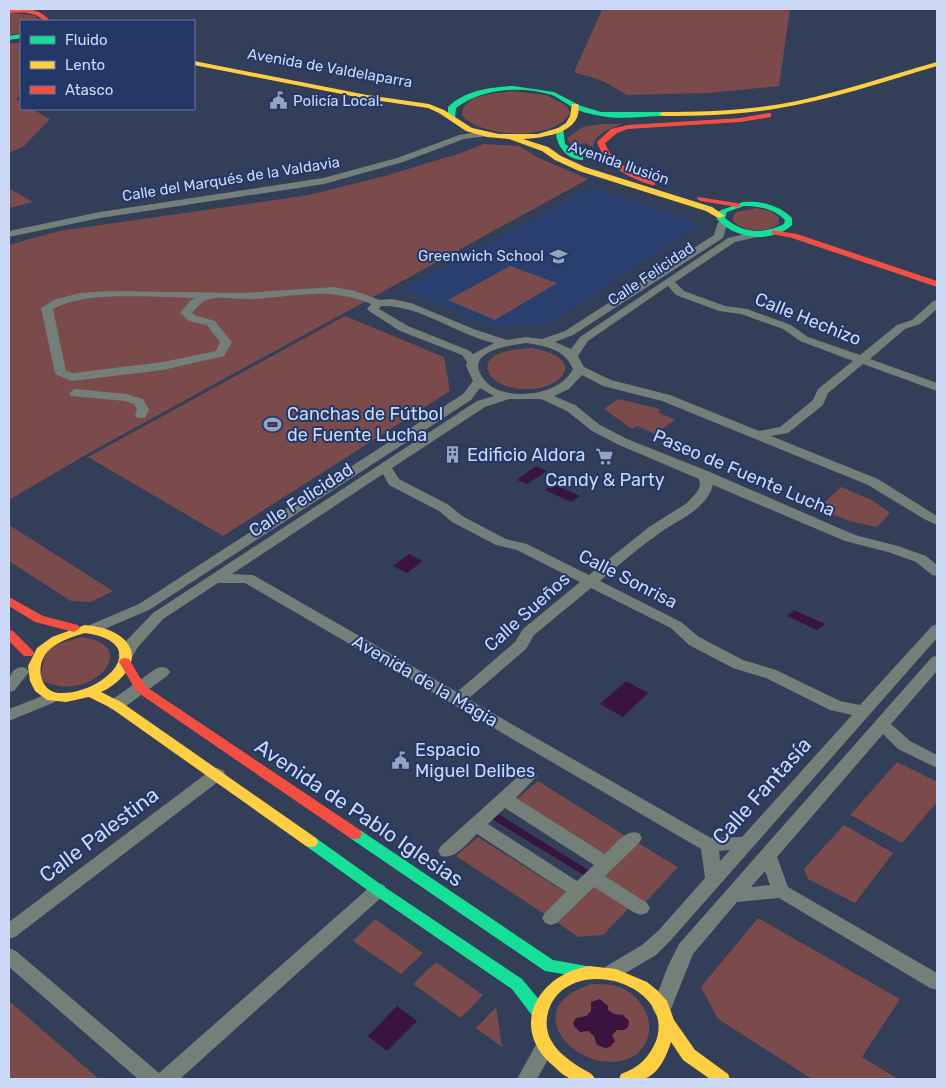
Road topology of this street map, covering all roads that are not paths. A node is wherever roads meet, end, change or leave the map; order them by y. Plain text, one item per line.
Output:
1 (9, 10) edge
2 (46, 20) edge
3 (195, 58) edge
4 (195, 63) edge
5 (937, 64) edge
6 (937, 72) edge
7 (461, 99) junction
8 (575, 106) junction
9 (768, 114) junction
10 (455, 120) junction
11 (566, 127) junction
12 (484, 134) junction
13 (509, 137) junction
14 (652, 183) junction
15 (737, 205) junction
16 (722, 219) junction
17 (789, 220) junction
18 (9, 227) edge
19 (775, 232) junction
20 (9, 234) edge
21 (758, 234) junction
22 (937, 273) edge
23 (669, 281) junction
24 (937, 284) edge
25 (207, 296) junction
26 (378, 303) junction
27 (937, 303) edge
28 (506, 342) junction
29 (545, 342) junction
30 (572, 356) junction
31 (862, 359) junction
32 (473, 362) junction
33 (579, 369) junction
34 (479, 381) junction
35 (937, 387) edge
36 (75, 393) dead end
37 (510, 395) junction
38 (542, 395) junction
39 (140, 415) dead end
40 (758, 435) junction
41 (385, 468) junction
42 (705, 476) junction
43 (937, 521) edge
44 (249, 556) junction
45 (937, 572) edge
46 (248, 578) junction
47 (215, 579) junction
48 (589, 582) junction
49 (9, 601) edge
50 (87, 629) junction
51 (937, 629) edge
52 (9, 634) edge
53 (28, 653) junction
54 (125, 659) junction
55 (937, 661) edge
56 (21, 672) junction
57 (162, 672) dead end
58 (9, 687) edge
59 (141, 688) junction
60 (92, 693) junction
61 (50, 698) junction
62 (457, 700) junction
63 (116, 705) junction
64 (862, 711) junction
65 (9, 716) edge
66 (882, 724) junction
67 (937, 762) edge
68 (217, 774) junction
69 (529, 776) dead end
70 (504, 799) junction
71 (476, 824) junction
72 (632, 838) dead end
73 (745, 843) junction
74 (709, 845) junction
75 (447, 851) dead end
76 (767, 854) junction
77 (607, 864) junction
78 (592, 877) junction
79 (714, 878) junction
80 (378, 890) junction
81 (781, 891) junction
82 (578, 892) junction
83 (731, 896) junction
84 (641, 908) dead end
85 (551, 918) dead end
86 (9, 932) edge
87 (9, 956) edge
88 (587, 972) junction
89 (612, 973) junction
90 (937, 982) edge
91 (540, 1013) junction
92 (664, 1016) junction
93 (545, 1047) junction
94 (152, 1079) edge
95 (166, 1079) edge
96 (527, 1079) edge
97 (587, 1079) edge
98 (634, 1079) edge
99 (722, 1079) edge

1 - 2 main road
3 - 7 main road, Avenida de Valdelaparra
4 - 10 main road, Avenida de Valdelaparra
5 - 8 main road, Avenida de Valdelaparra
6 - 9 main road
7 - 8 main road, Avenida de Valdelaparra
7 - 10 main road
8 - 11 main road
9 - 11 main road
9 - 14 main road
10 - 12 main road, Avenida de Valdelaparra
10 - 18 street, Calle del Marqués de la Valdavia
11 - 13 main road
11 - 14 main road, Avenida Ilusión
12 - 13 main road, Avenida de Valdelaparra
12 - 20 street, Calle del Marqués de la Valdavia
13 - 16 main road, Avenida Ilusión
14 - 15 main road, Avenida Ilusión
15 - 16 main road
15 - 17 main road, Avenida Ilusión
16 - 21 main road, Avenida Ilusión
16 - 29 street, Calle Felicidad
17 - 19 main road
17 - 22 main road
19 - 21 main road
19 - 24 main road
21 - 23 street, Calle Felicidad
23 - 30 street, Calle Felicidad
23 - 31 street, Calle Hechizo
25 - 25 street
25 - 26 street
26 - 28 street
26 - 32 street
27 - 31 street
28 - 29 street
28 - 32 street
29 - 30 street
30 - 33 street
31 - 35 street, Calle Hechizo
31 - 40 street
32 - 34 street
33 - 38 street
33 - 40 street
34 - 37 street
34 - 50 street, Calle Felicidad
36 - 39 street
37 - 38 street
37 - 41 street, Calle Felicidad
38 - 42 street, Paseo de Fuente Lucha
40 - 43 street
41 - 44 street, Calle Felicidad
41 - 48 street, Calle Sonrisa
42 - 45 street, Paseo de Fuente Lucha
42 - 48 street, Calle Sueños
44 - 46 street
44 - 47 street, Calle Felicidad
46 - 47 street
46 - 62 street, Avenida de la Magia
47 - 54 street, Calle Felicidad
48 - 62 street, Calle Sueños
48 - 64 street, Calle Sonrisa
49 - 50 main road
50 - 53 main road
50 - 54 main road
51 - 64 street, Calle Fantasía
52 - 53 main road
53 - 56 main road
54 - 59 main road, Avenida de Pablo Iglesias
54 - 60 main road
55 - 66 street
56 - 58 street
56 - 61 main road
57 - 59 street
59 - 63 street
59 - 88 main road, Avenida de Pablo Iglesias
60 - 61 main road
60 - 63 main road
61 - 65 street
62 - 74 street, Avenida de la Magia
63 - 68 main road
64 - 73 street, Calle Fantasía
66 - 67 street
66 - 76 street
68 - 80 main road
68 - 86 street, Calle Palestina
69 - 70 street
70 - 71 street
70 - 77 street
71 - 75 street
71 - 82 street
72 - 77 street
73 - 74 street
73 - 79 street, Calle Fantasía
74 - 79 street
76 - 81 street
76 - 83 street
77 - 78 street
78 - 82 street
78 - 84 street
79 - 89 street, Calle Fantasía
80 - 91 main road
80 - 95 street
81 - 83 street
81 - 90 street
82 - 85 street
83 - 92 street
87 - 94 street
88 - 89 main road, Avenida de Pablo Iglesias
88 - 91 main road
89 - 92 main road, Avenida de Pablo Iglesias
91 - 93 main road
92 - 98 main road
92 - 99 main road
93 - 96 street
93 - 97 main road

